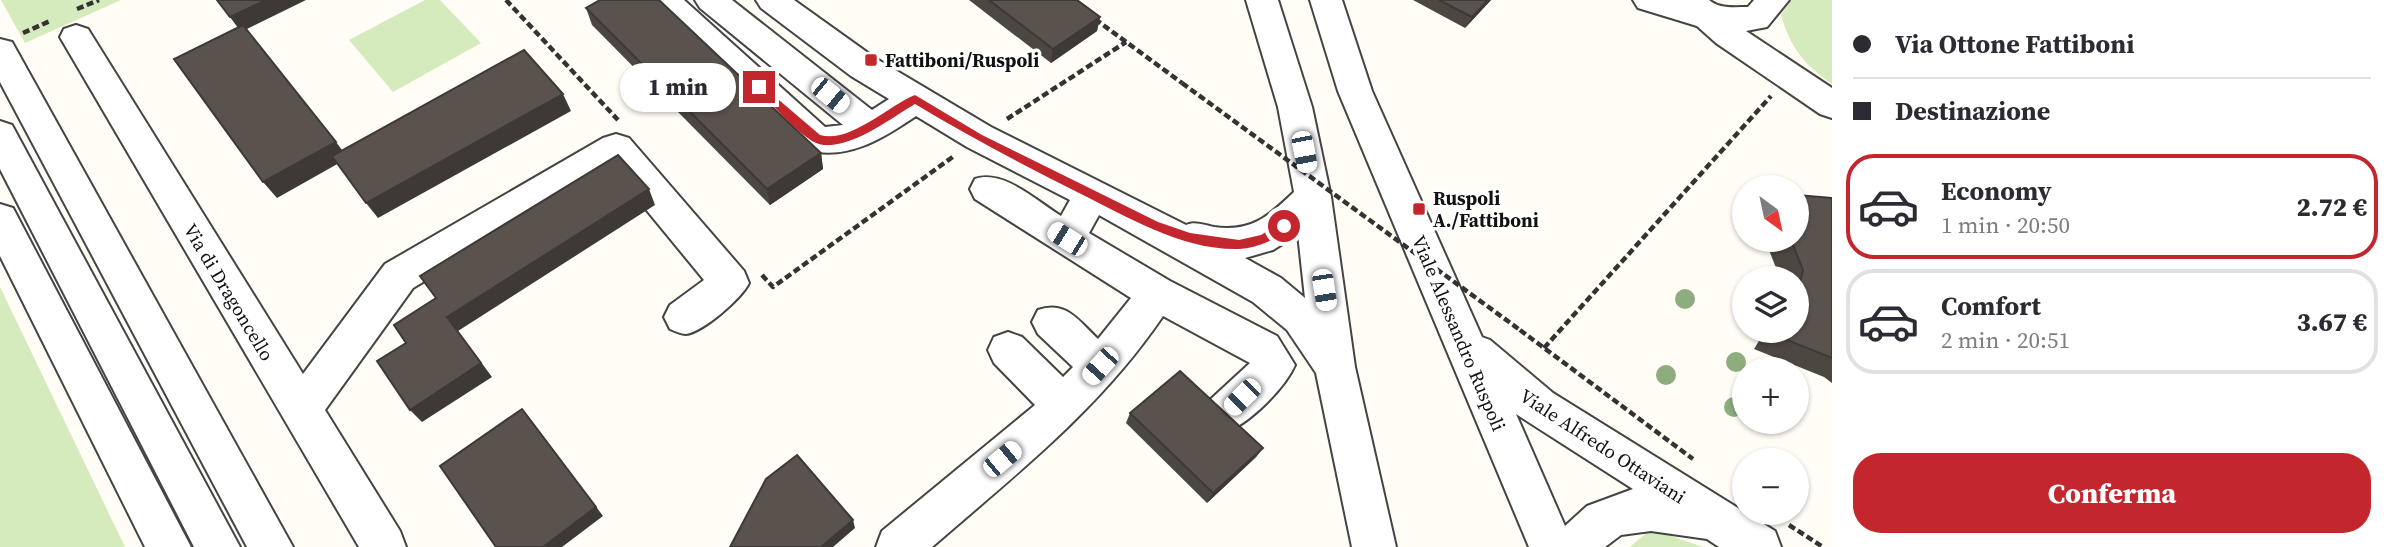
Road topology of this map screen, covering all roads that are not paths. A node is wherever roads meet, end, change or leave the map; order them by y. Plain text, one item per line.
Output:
1 (664, 0) edge
2 (711, 0) edge
3 (772, 0) edge
4 (1262, 0) edge
5 (1326, 0) edge
6 (1649, 0) edge
7 (1696, 8) edge
8 (1765, 10) edge
9 (76, 37) dead end
10 (0, 51) edge
11 (1788, 74) junction
12 (915, 99) junction
13 (1832, 105) edge
14 (869, 127) junction
15 (0, 135) edge
16 (988, 189) dead end
17 (1092, 194) junction
18 (1313, 197) junction
19 (0, 219) edge
20 (1154, 225) junction
21 (1067, 239) junction
22 (1156, 293) junction
23 (684, 317) dead end
24 (1052, 322) dead end
25 (1460, 336) junction
26 (1008, 350) dead end
27 (1100, 366) junction
28 (1335, 367) junction
29 (1064, 406) junction
30 (300, 411) junction
31 (1226, 413) edge
32 (1720, 522) junction
33 (1770, 533) edge
34 (169, 547) edge
35 (218, 547) edge
36 (271, 547) edge
37 (384, 547) edge
38 (898, 547) edge
39 (1374, 547) edge
40 (1552, 547) edge
41 (1577, 547) edge

1 - 14 street
2 - 14 street
3 - 12 street
4 - 18 street
5 - 25 street, Viale Alessandro Ruspoli
6 - 7 street
7 - 8 street
7 - 11 street
8 - 11 street
9 - 30 street, Via di Dragoncello
10 - 36 street
11 - 13 street
12 - 14 street
12 - 17 street
15 - 35 street
16 - 21 street
17 - 20 street
17 - 21 street
18 - 20 street
18 - 28 street
19 - 34 street
20 - 28 street
21 - 22 street
22 - 27 street
22 - 31 street
23 - 30 street
24 - 27 street
25 - 32 street, Viale Alfredo Ottaviani
25 - 40 street, Viale Alessandro Ruspoli
26 - 29 street
27 - 29 street
28 - 39 street
29 - 38 street
30 - 37 street, Via di Dragoncello
32 - 33 street, Viale Alfredo Ottaviani
32 - 41 street, Viale Alfredo Ottaviani

